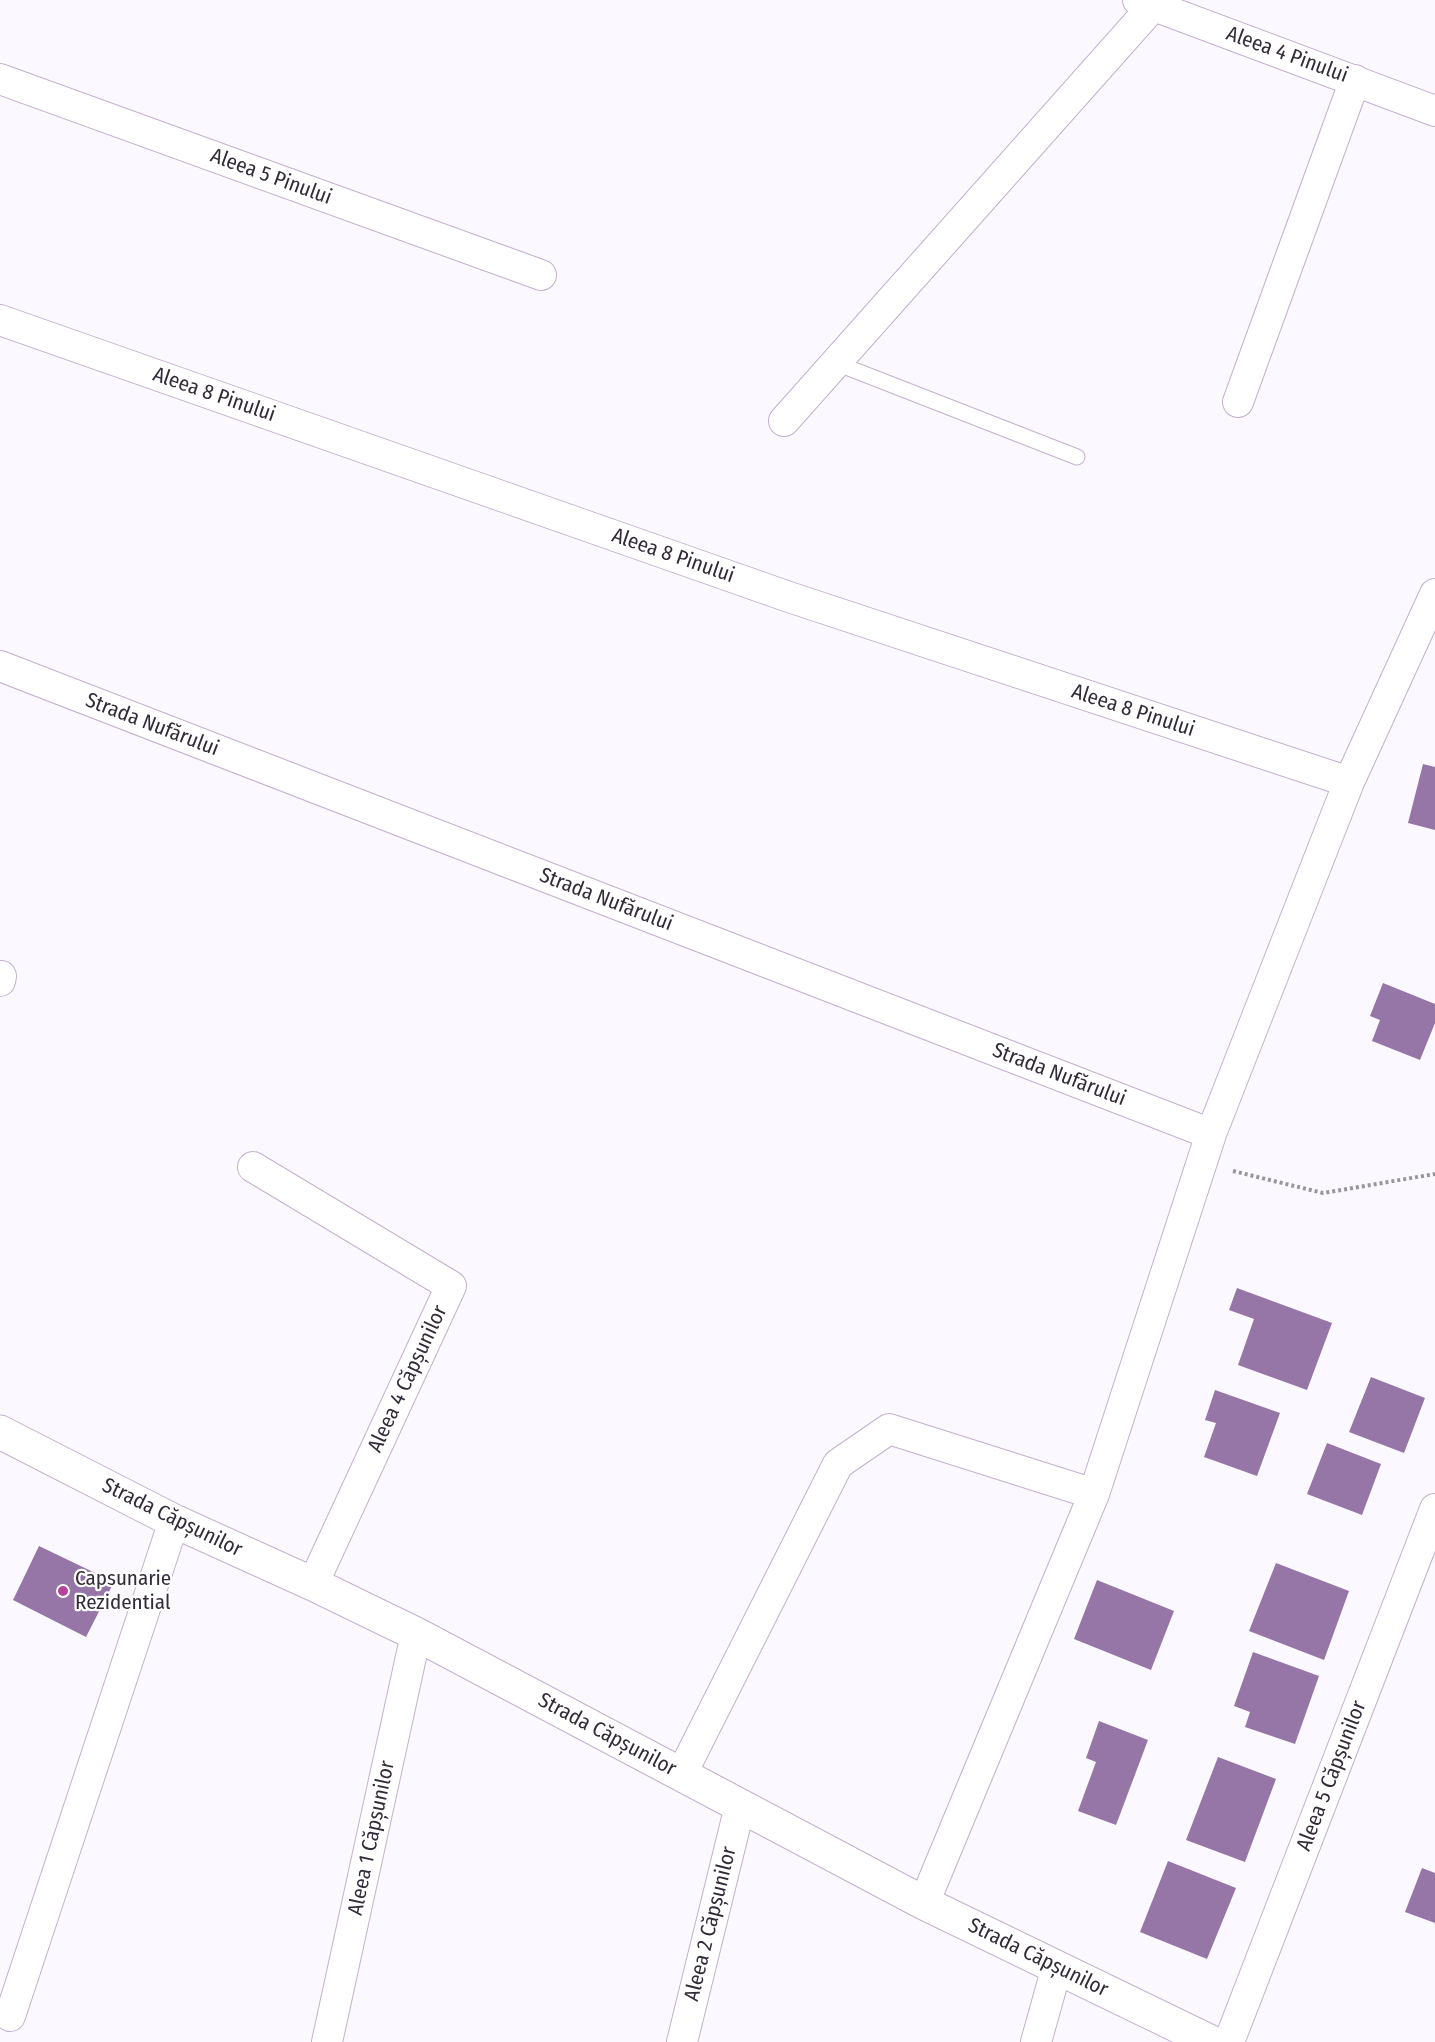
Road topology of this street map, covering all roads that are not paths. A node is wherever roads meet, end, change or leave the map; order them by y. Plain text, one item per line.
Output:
1 (1146, 3) edge
2 (1196, 10) edge
3 (0, 79) edge
4 (1354, 80) junction
5 (1435, 111) edge
6 (541, 274) dead end
7 (0, 320) edge
8 (836, 363) junction
9 (1238, 402) dead end
10 (784, 421) dead end
11 (1077, 457) dead end
12 (1435, 594) edge
13 (0, 666) edge
14 (1348, 782) junction
15 (1211, 1134) junction
16 (253, 1167) dead end
17 (0, 1432) edge
18 (1094, 1494) junction
19 (1435, 1509) edge
20 (174, 1521) junction
21 (313, 1584) junction
22 (416, 1635) junction
23 (681, 1774) junction
24 (740, 1806) junction
25 (924, 1903) junction
26 (1057, 1968) junction
27 (10, 2016) dead end
28 (327, 2042) edge
29 (682, 2042) edge
30 (1036, 2042) edge
31 (1211, 2042) edge
32 (1229, 2042) edge

1 - 2 street, Aleea 4 Pinului
1 - 8 street
2 - 4 street, Aleea 4 Pinului
3 - 6 street, Aleea 5 Pinului
4 - 5 street, Aleea 4 Pinului
4 - 9 street
7 - 14 street, Aleea 8 Pinului
8 - 10 street
8 - 11 lane
12 - 14 street
13 - 15 street, Strada Nufărului
14 - 15 street
15 - 18 street
16 - 21 street, Aleea 4 Căpșunilor
17 - 20 street, Strada Căpșunilor
18 - 23 street
18 - 25 street
19 - 32 street, Aleea 5 Căpșunilor
20 - 21 street, Strada Căpșunilor
20 - 27 street
21 - 22 street, Strada Căpșunilor
22 - 23 street, Strada Căpșunilor
22 - 28 street, Aleea 1 Căpșunilor
23 - 24 street, Strada Căpșunilor
24 - 25 street, Strada Căpșunilor
24 - 29 street, Aleea 2 Căpșunilor
25 - 26 street, Strada Căpșunilor
26 - 30 street
26 - 31 street, Strada Căpșunilor

